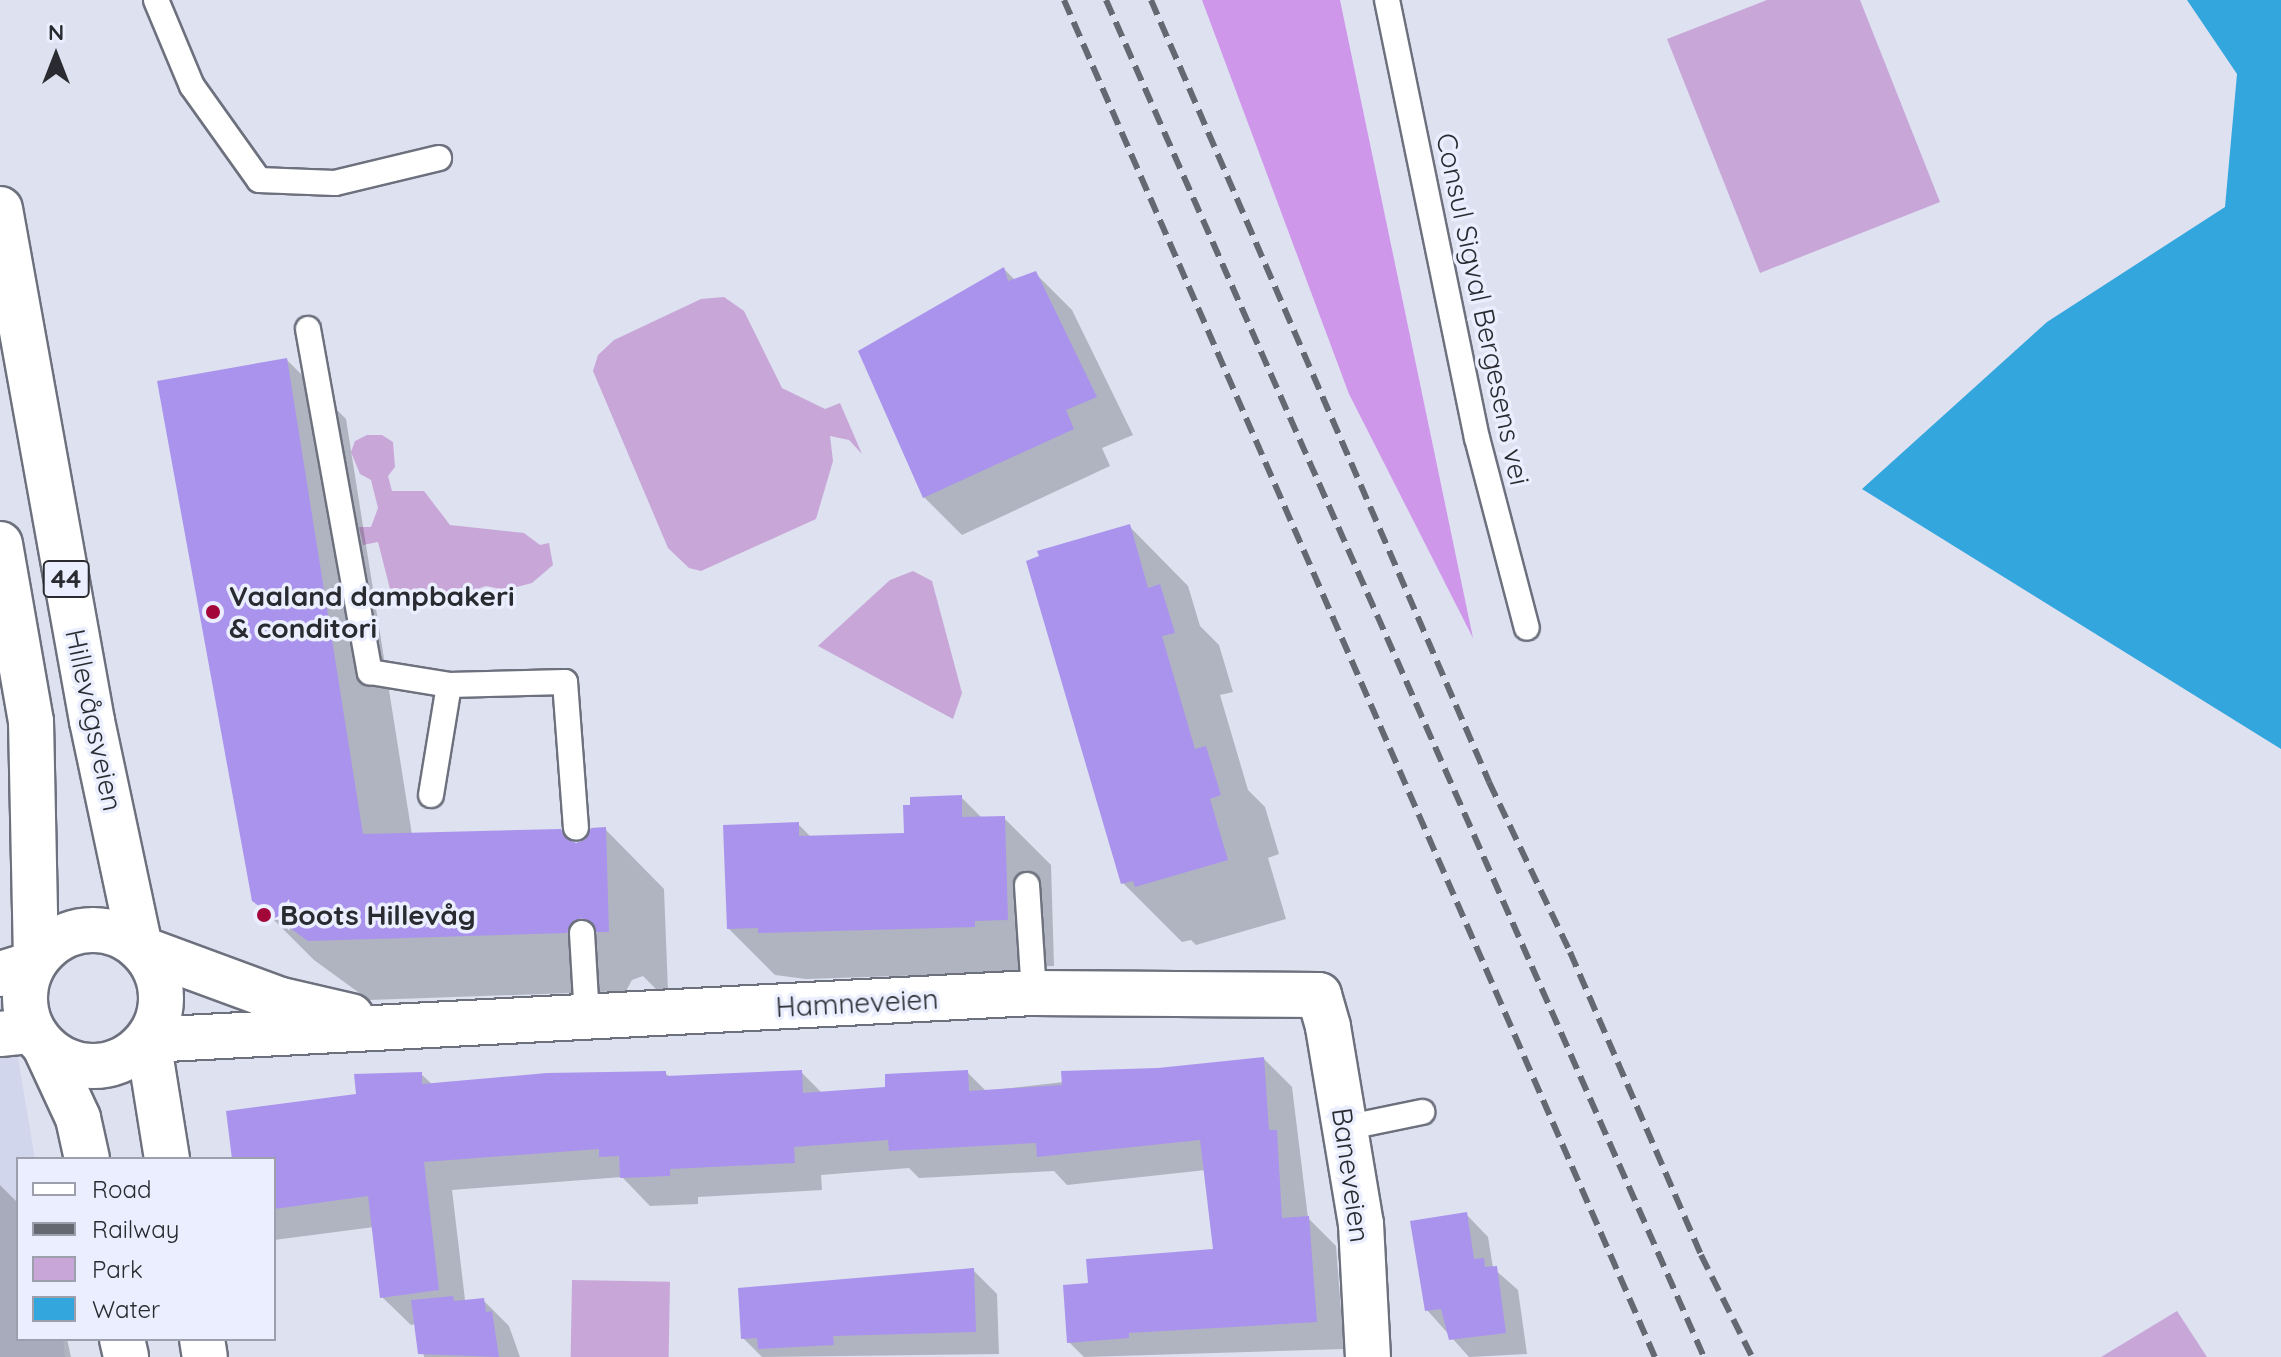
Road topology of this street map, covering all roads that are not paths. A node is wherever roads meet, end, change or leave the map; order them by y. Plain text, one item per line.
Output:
1 (156, 0) edge
2 (1387, 0) edge
3 (439, 158) dead end
4 (0, 209) edge
5 (308, 329) dead end
6 (1, 555) edge
7 (1527, 628) dead end
8 (449, 685) junction
9 (431, 795) dead end
10 (576, 828) dead end
11 (1027, 885) dead end
12 (582, 933) dead end
13 (143, 949) junction
14 (23, 966) edge
15 (1034, 993) junction
16 (1319, 995) joint
17 (587, 1018) junction
18 (397, 1026) junction
19 (26, 1038) edge
20 (148, 1040) junction
21 (1422, 1112) dead end
22 (1344, 1128) junction
23 (87, 1157) edge
24 (167, 1157) edge
25 (1368, 1357) edge

1 - 3 lane
2 - 7 lane, Consul Sigval Bergesens vei
4 - 13 main road, Hillevågsveien / 44
5 - 8 lane
6 - 14 main road, Hillevågsveien / 44
8 - 9 lane
8 - 10 lane
11 - 15 lane
12 - 17 lane
13 - 14 main road
13 - 18 main road, Hamneveien
13 - 20 main road, 44
14 - 19 main road, 44
15 - 16 main road, Hamneveien
15 - 17 main road, Hamneveien
16 - 22 main road, Baneveien
17 - 18 main road, Hamneveien
18 - 20 main road, Hamneveien
19 - 20 main road
19 - 23 main road, 44
20 - 24 main road, 44
21 - 22 lane
22 - 25 main road, Baneveien

